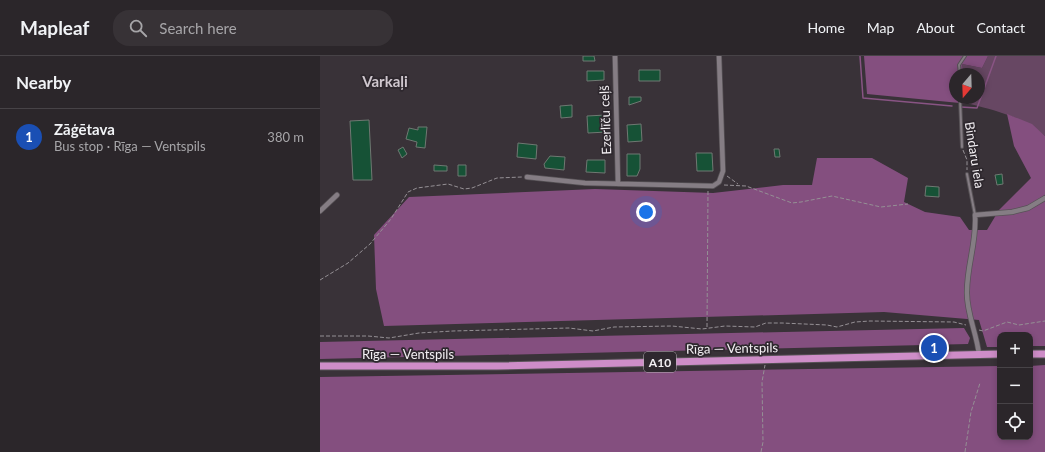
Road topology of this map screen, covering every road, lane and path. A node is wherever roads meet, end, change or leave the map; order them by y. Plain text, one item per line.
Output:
1 (615, 56) edge
2 (719, 56) edge
3 (965, 56) edge
4 (959, 68) edge
5 (960, 104) edge
6 (962, 147) joint
7 (724, 171) junction
8 (967, 174) joint
9 (527, 177) joint
10 (618, 184) junction
11 (739, 185) junction
12 (708, 186) junction
13 (713, 186) junction
14 (337, 195) dead end
15 (1045, 198) edge
16 (908, 204) dead end
17 (320, 211) edge
18 (975, 215) junction
19 (320, 280) edge
20 (1045, 321) edge
21 (707, 328) junction
22 (975, 329) junction
23 (320, 336) edge
24 (997, 354) edge
25 (1033, 354) edge
26 (1045, 354) edge
27 (979, 355) junction
28 (766, 360) junction
29 (320, 366) edge
30 (980, 383) dead end
31 (761, 452) edge
32 (965, 452) edge

1 - 10 street, Ezerlīču ceļš
2 - 7 street
3 - 4 lane
5 - 6 lane, Bindaru iela
6 - 8 path, Bindaru iela
7 - 11 path
7 - 13 street
8 - 18 lane, Bindaru iela
9 - 10 street
9 - 19 path
10 - 12 street
11 - 13 path
11 - 16 path
12 - 13 street
12 - 21 path
14 - 17 street
15 - 18 street
18 - 22 street
20 - 22 path
21 - 22 path
21 - 23 path
22 - 27 street
24 - 27 highway, Rīga — Ventspils / A10
25 - 26 highway
27 - 28 highway, Rīga — Ventspils / A10
28 - 29 highway, Rīga — Ventspils / A10
28 - 31 path
30 - 32 path

